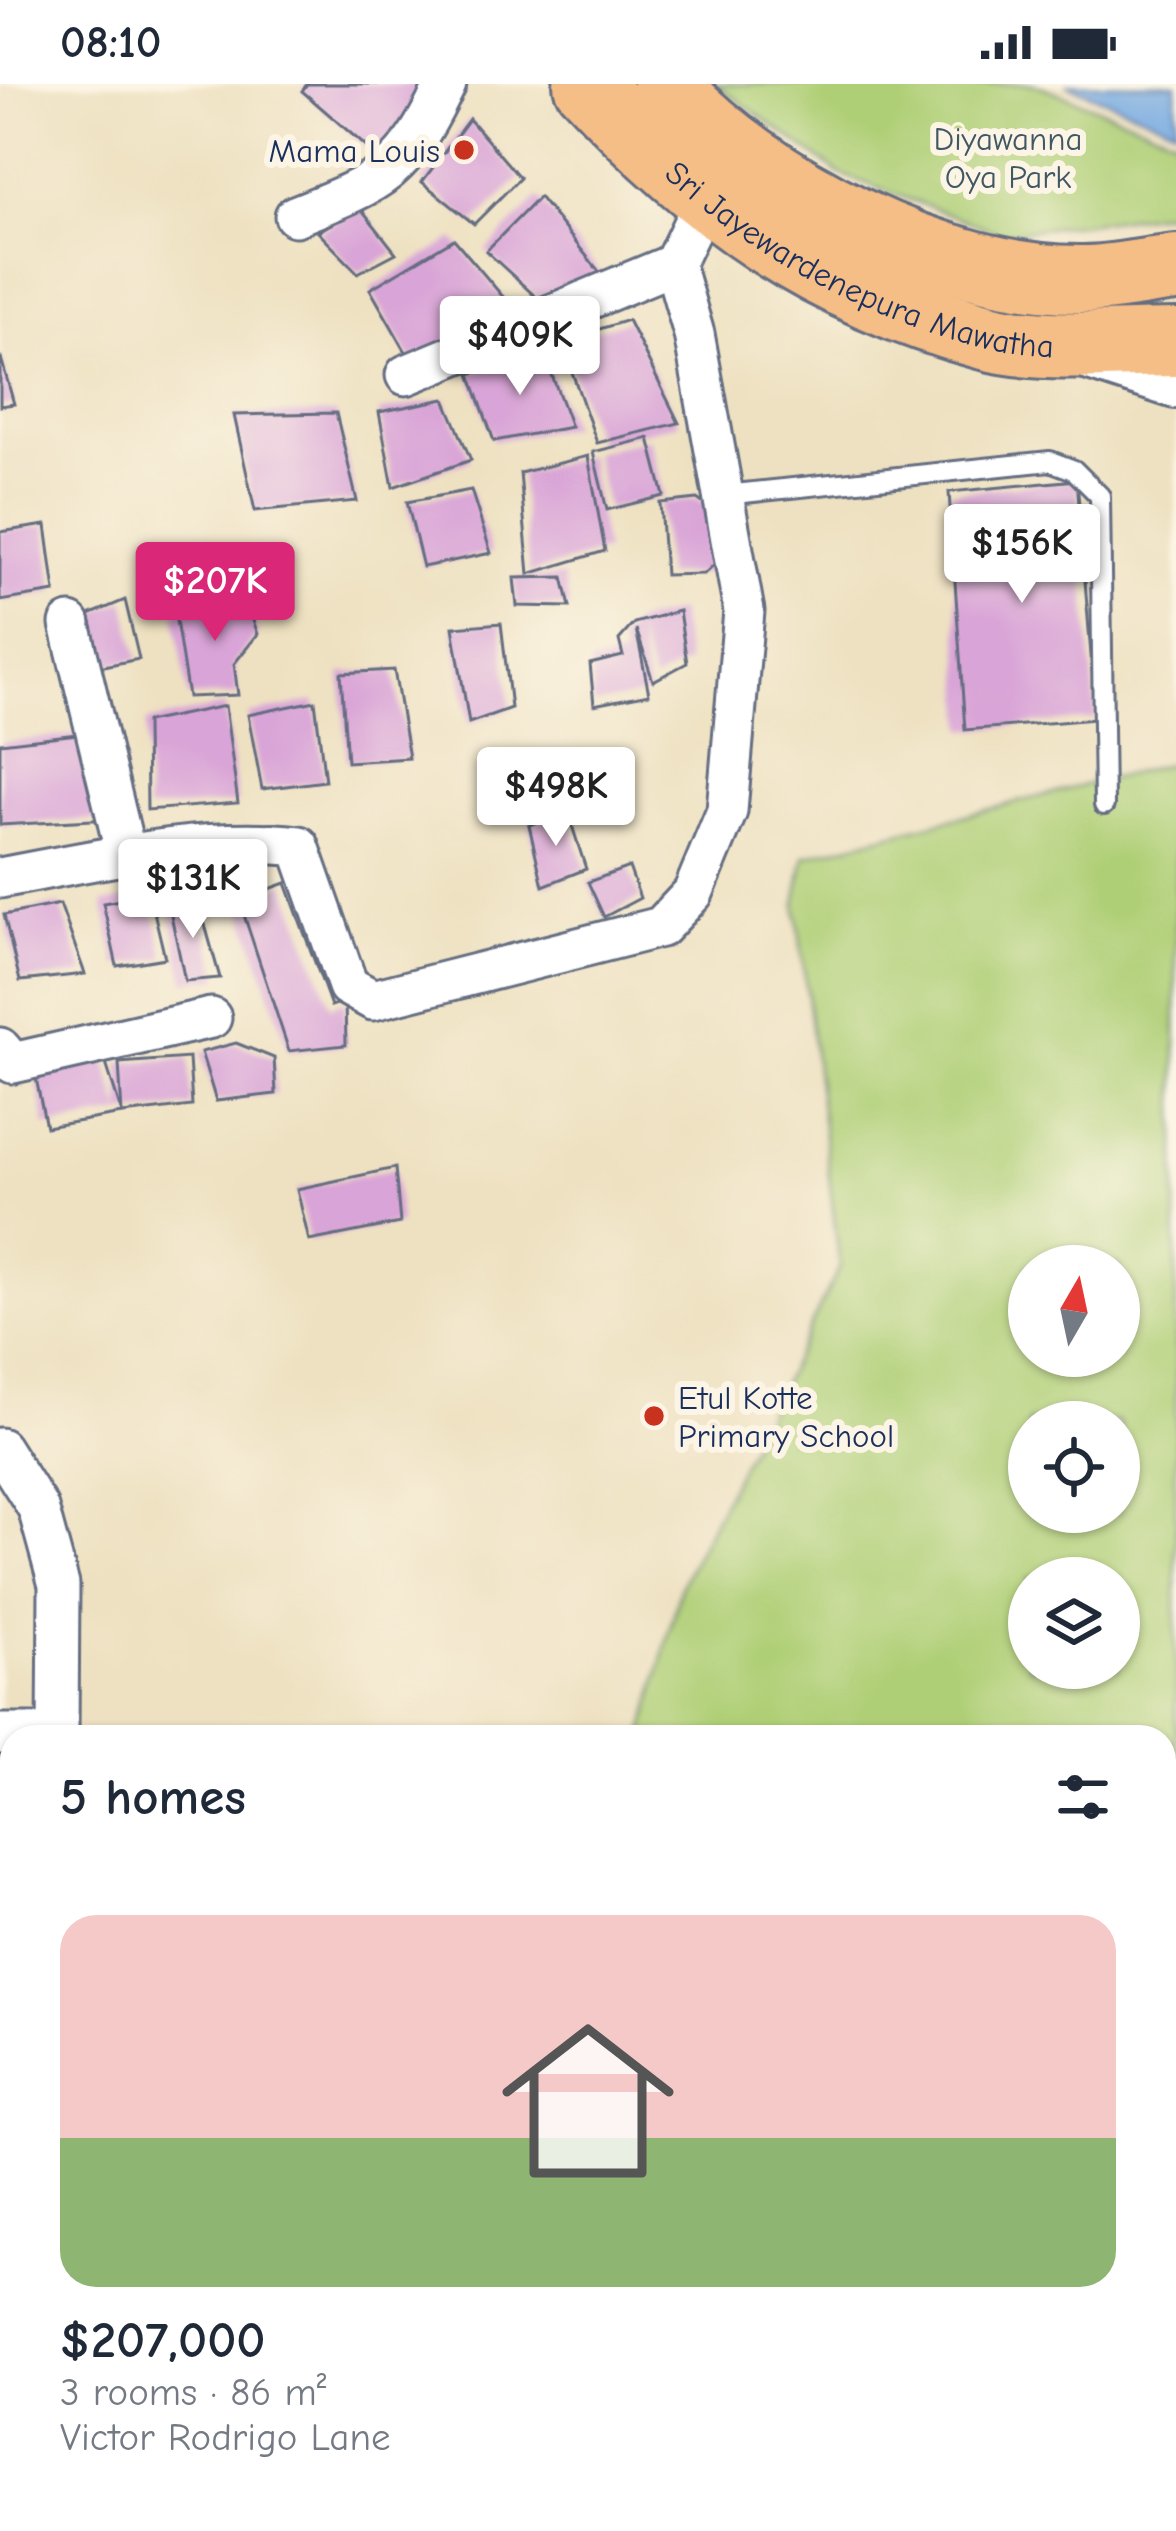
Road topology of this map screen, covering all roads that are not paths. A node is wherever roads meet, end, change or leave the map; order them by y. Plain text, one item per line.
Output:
1 (446, 84) edge
2 (587, 84) edge
3 (666, 84) edge
4 (705, 199) junction
5 (295, 216) dead end
6 (674, 263) junction
7 (1176, 268) edge
8 (1176, 343) edge
9 (1051, 344) junction
10 (406, 375) dead end
11 (1176, 383) edge
12 (725, 495) junction
13 (70, 624) dead end
14 (1104, 805) dead end
15 (126, 855) junction
16 (0, 878) edge
17 (211, 1018) dead end
18 (0, 1048) edge
19 (0, 1448) edge
20 (58, 1725) edge

1 - 5 street
2 - 4 highway, Sri Jayewardenepura Mawatha
3 - 7 highway, Sri Jayewardenepura Mawatha
4 - 6 street
4 - 9 highway, Sri Jayewardenepura Mawatha
6 - 10 street
6 - 12 street
8 - 9 highway, Sri Jayewardenepura Mawatha
9 - 11 street
12 - 14 lane
12 - 15 street
13 - 15 street
15 - 16 street
17 - 18 street
19 - 20 street

